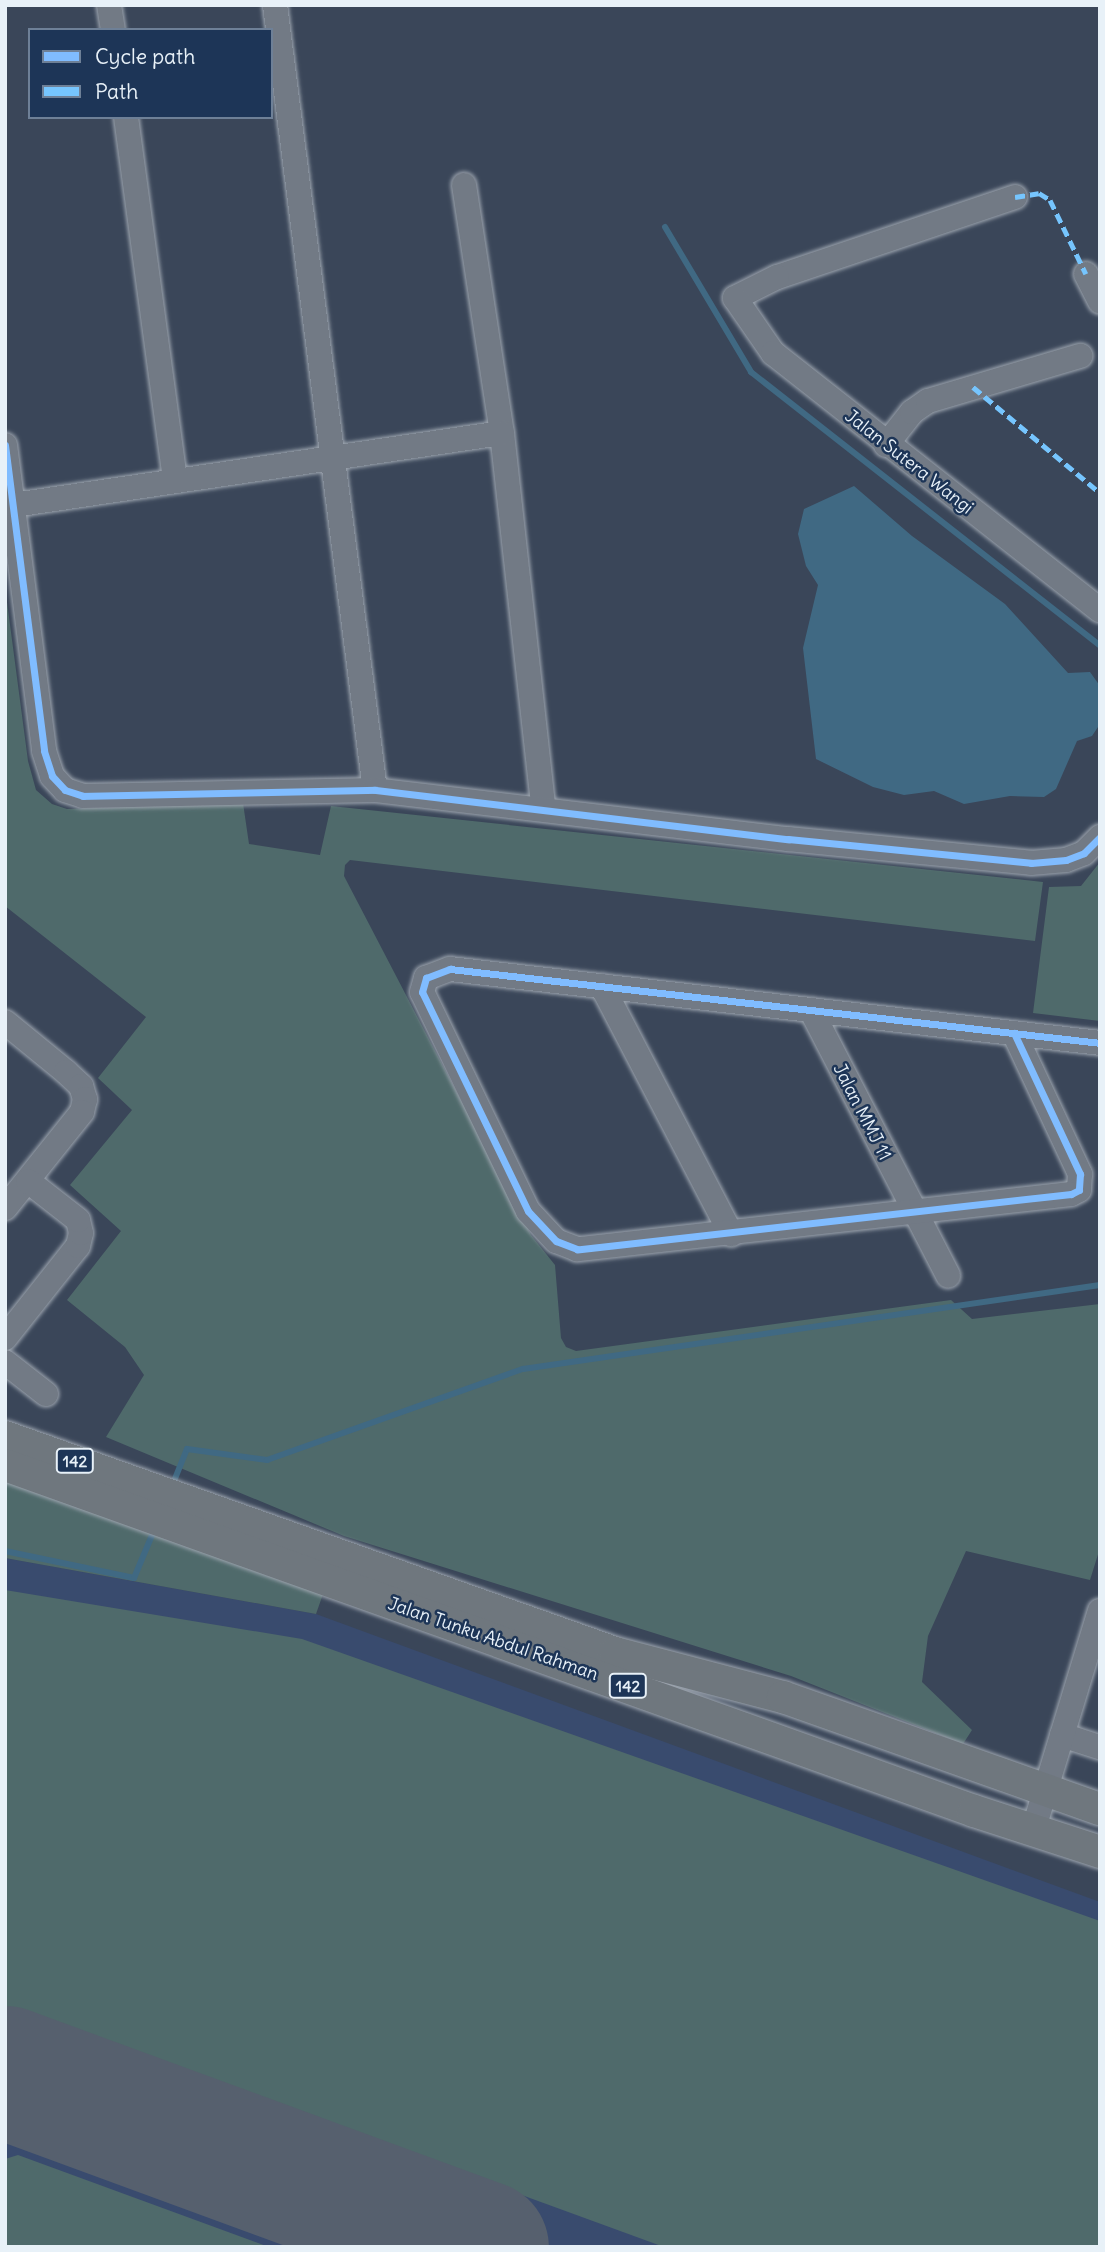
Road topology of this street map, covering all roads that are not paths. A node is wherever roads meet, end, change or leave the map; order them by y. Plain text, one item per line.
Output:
1 (109, 5) edge
2 (275, 5) edge
3 (113, 28) edge
4 (126, 119) edge
5 (464, 185) dead end
6 (1015, 197) dead end
7 (1086, 274) dead end
8 (1100, 302) edge
9 (1080, 356) dead end
10 (502, 433) junction
11 (886, 444) junction
12 (5, 445) edge
13 (336, 457) junction
14 (175, 481) junction
15 (14, 505) junction
16 (1100, 610) edge
17 (375, 790) junction
18 (543, 806) junction
19 (1100, 837) edge
20 (602, 986) junction
21 (811, 1010) junction
22 (5, 1022) edge
23 (1014, 1033) junction
24 (1100, 1043) edge
25 (28, 1181) junction
26 (5, 1208) edge
27 (915, 1213) junction
28 (731, 1234) junction
29 (948, 1276) dead end
30 (5, 1338) edge
31 (5, 1362) edge
32 (46, 1394) dead end
33 (5, 1437) edge
34 (5, 1465) edge
35 (140, 1499) junction
36 (227, 1531) junction
37 (1100, 1611) edge
38 (1062, 1735) junction
39 (1100, 1747) edge
40 (1046, 1790) junction
41 (1100, 1808) edge
42 (1034, 1831) junction
43 (1100, 1852) edge

1 - 3 street
2 - 13 street
4 - 14 street
5 - 10 street
6 - 11 street, Jalan Sutera Wangi
7 - 8 street
9 - 11 street
10 - 13 street
10 - 18 street
11 - 16 street, Jalan Sutera Wangi
12 - 15 street
13 - 14 street
13 - 17 street
14 - 15 street
15 - 17 street
17 - 18 street
18 - 19 street
20 - 21 street
20 - 28 street
20 - 28 street
21 - 23 street
21 - 27 street, Jalan MMJ 11
22 - 25 street
23 - 24 street
23 - 27 street
25 - 26 street
25 - 30 street
27 - 28 street
27 - 29 street, Jalan MMJ 11
31 - 32 street
33 - 35 main road, Jalan Tunku Abdul Rahman / 142
34 - 35 main road, Jalan Tunku Abdul Rahman / 142
35 - 36 main road, Jalan Tunku Abdul Rahman / 142
36 - 40 main road, Jalan Tunku Abdul Rahman / 142
36 - 42 main road, Jalan Tunku Abdul Rahman / 142
37 - 38 street
38 - 39 street
38 - 40 street
40 - 41 main road, Jalan Tunku Abdul Rahman / 142
40 - 42 street
42 - 43 main road, Jalan Tunku Abdul Rahman / 142

